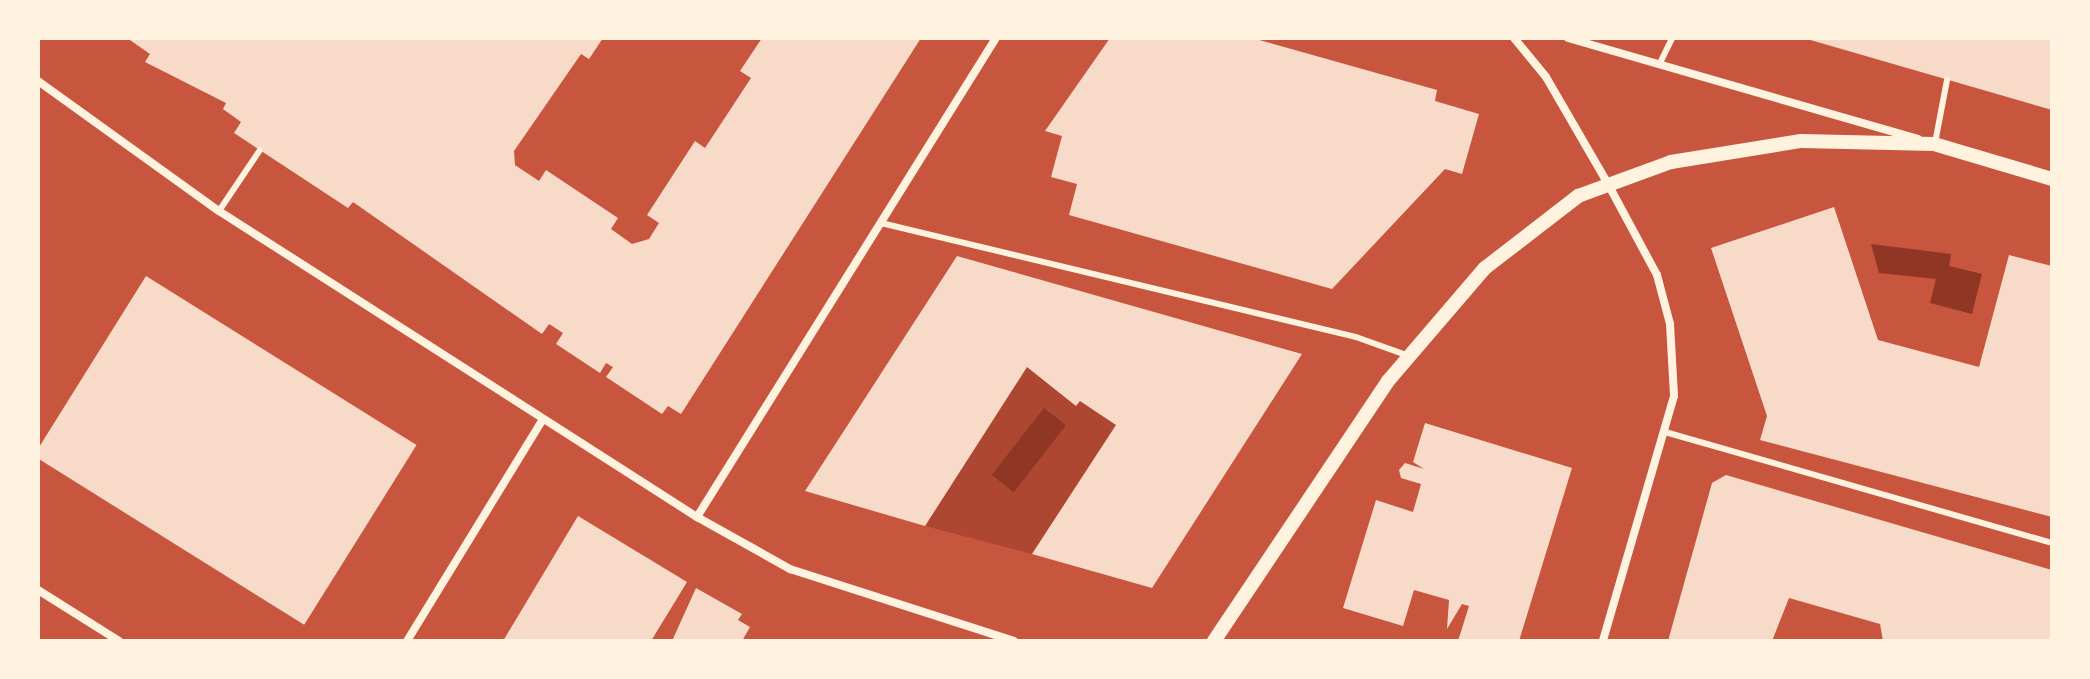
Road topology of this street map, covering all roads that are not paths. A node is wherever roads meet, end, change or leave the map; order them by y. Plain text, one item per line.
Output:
1 (996, 38) edge
2 (1514, 38) edge
3 (1568, 38) edge
4 (1672, 38) edge
5 (1660, 63) junction
6 (1947, 80) dead end
7 (38, 81) edge
8 (1934, 144) junction
9 (260, 150) dead end
10 (2052, 179) edge
11 (1608, 184) junction
12 (219, 211) junction
13 (881, 223) junction
14 (1409, 356) junction
15 (542, 421) junction
16 (1665, 432) junction
17 (697, 517) junction
18 (2052, 543) edge
19 (38, 590) edge
20 (119, 641) edge
21 (407, 641) edge
22 (1014, 641) edge
23 (1214, 641) edge
24 (1603, 641) edge

1 - 13 street
2 - 11 street
3 - 5 street
4 - 5 lane
5 - 8 street
6 - 8 lane
7 - 12 street
8 - 10 street
8 - 11 street
9 - 12 lane
11 - 14 street
11 - 16 street
12 - 15 street
13 - 14 lane
13 - 17 street
14 - 23 street
15 - 17 street
15 - 21 street
16 - 18 lane
16 - 24 street
17 - 22 street
19 - 20 street

